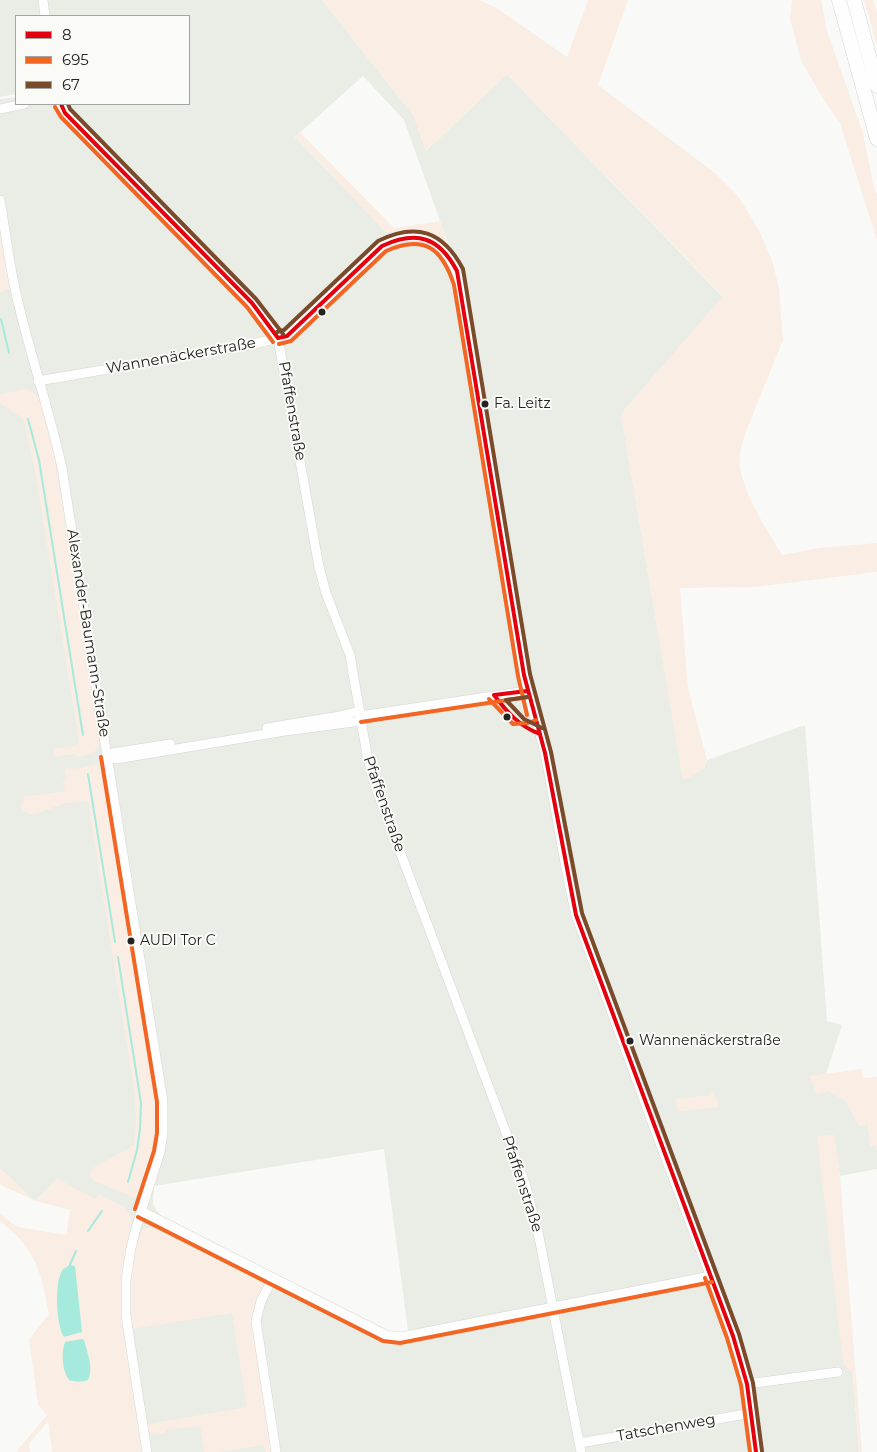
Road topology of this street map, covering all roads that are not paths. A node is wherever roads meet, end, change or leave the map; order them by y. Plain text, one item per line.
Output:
1 (43, 0) edge
2 (839, 0) edge
3 (854, 0) edge
4 (45, 15) edge
5 (877, 86) edge
6 (19, 105) edge
7 (61, 105) edge
8 (0, 109) edge
9 (877, 139) edge
10 (0, 200) edge
11 (278, 338) junction
12 (38, 381) junction
13 (527, 691) junction
14 (360, 716) junction
15 (107, 756) junction
16 (140, 1211) junction
17 (711, 1276) junction
18 (273, 1278) junction
19 (554, 1308) junction
20 (838, 1372) dead end
21 (747, 1384) junction
22 (752, 1413) junction
23 (581, 1447) edge
24 (147, 1452) edge
25 (276, 1452) edge
26 (756, 1452) edge

1 - 4 street
2 - 9 highway
3 - 5 highway
6 - 8 street
7 - 11 street, Pfaffenstraße
10 - 12 street, Alexander-Baumann-Straße
11 - 12 street, Wannenäckerstraße
11 - 13 street, Wannenäckerstraße
11 - 14 street, Pfaffenstraße
12 - 15 street, Alexander-Baumann-Straße
13 - 14 street
13 - 17 street, Wannenäckerstraße
14 - 15 street
14 - 19 street, Pfaffenstraße
15 - 16 street, Alexander-Baumann-Straße
16 - 18 street
16 - 24 street, Alexander-Baumann-Straße
17 - 19 street
17 - 21 street, Wannenäckerstraße
18 - 19 street
18 - 25 street
19 - 23 street, Pfaffenstraße
20 - 21 street
21 - 22 street, Wannenäckerstraße
22 - 23 street, Tatschenweg
22 - 26 street, Wannenäckerstraße

